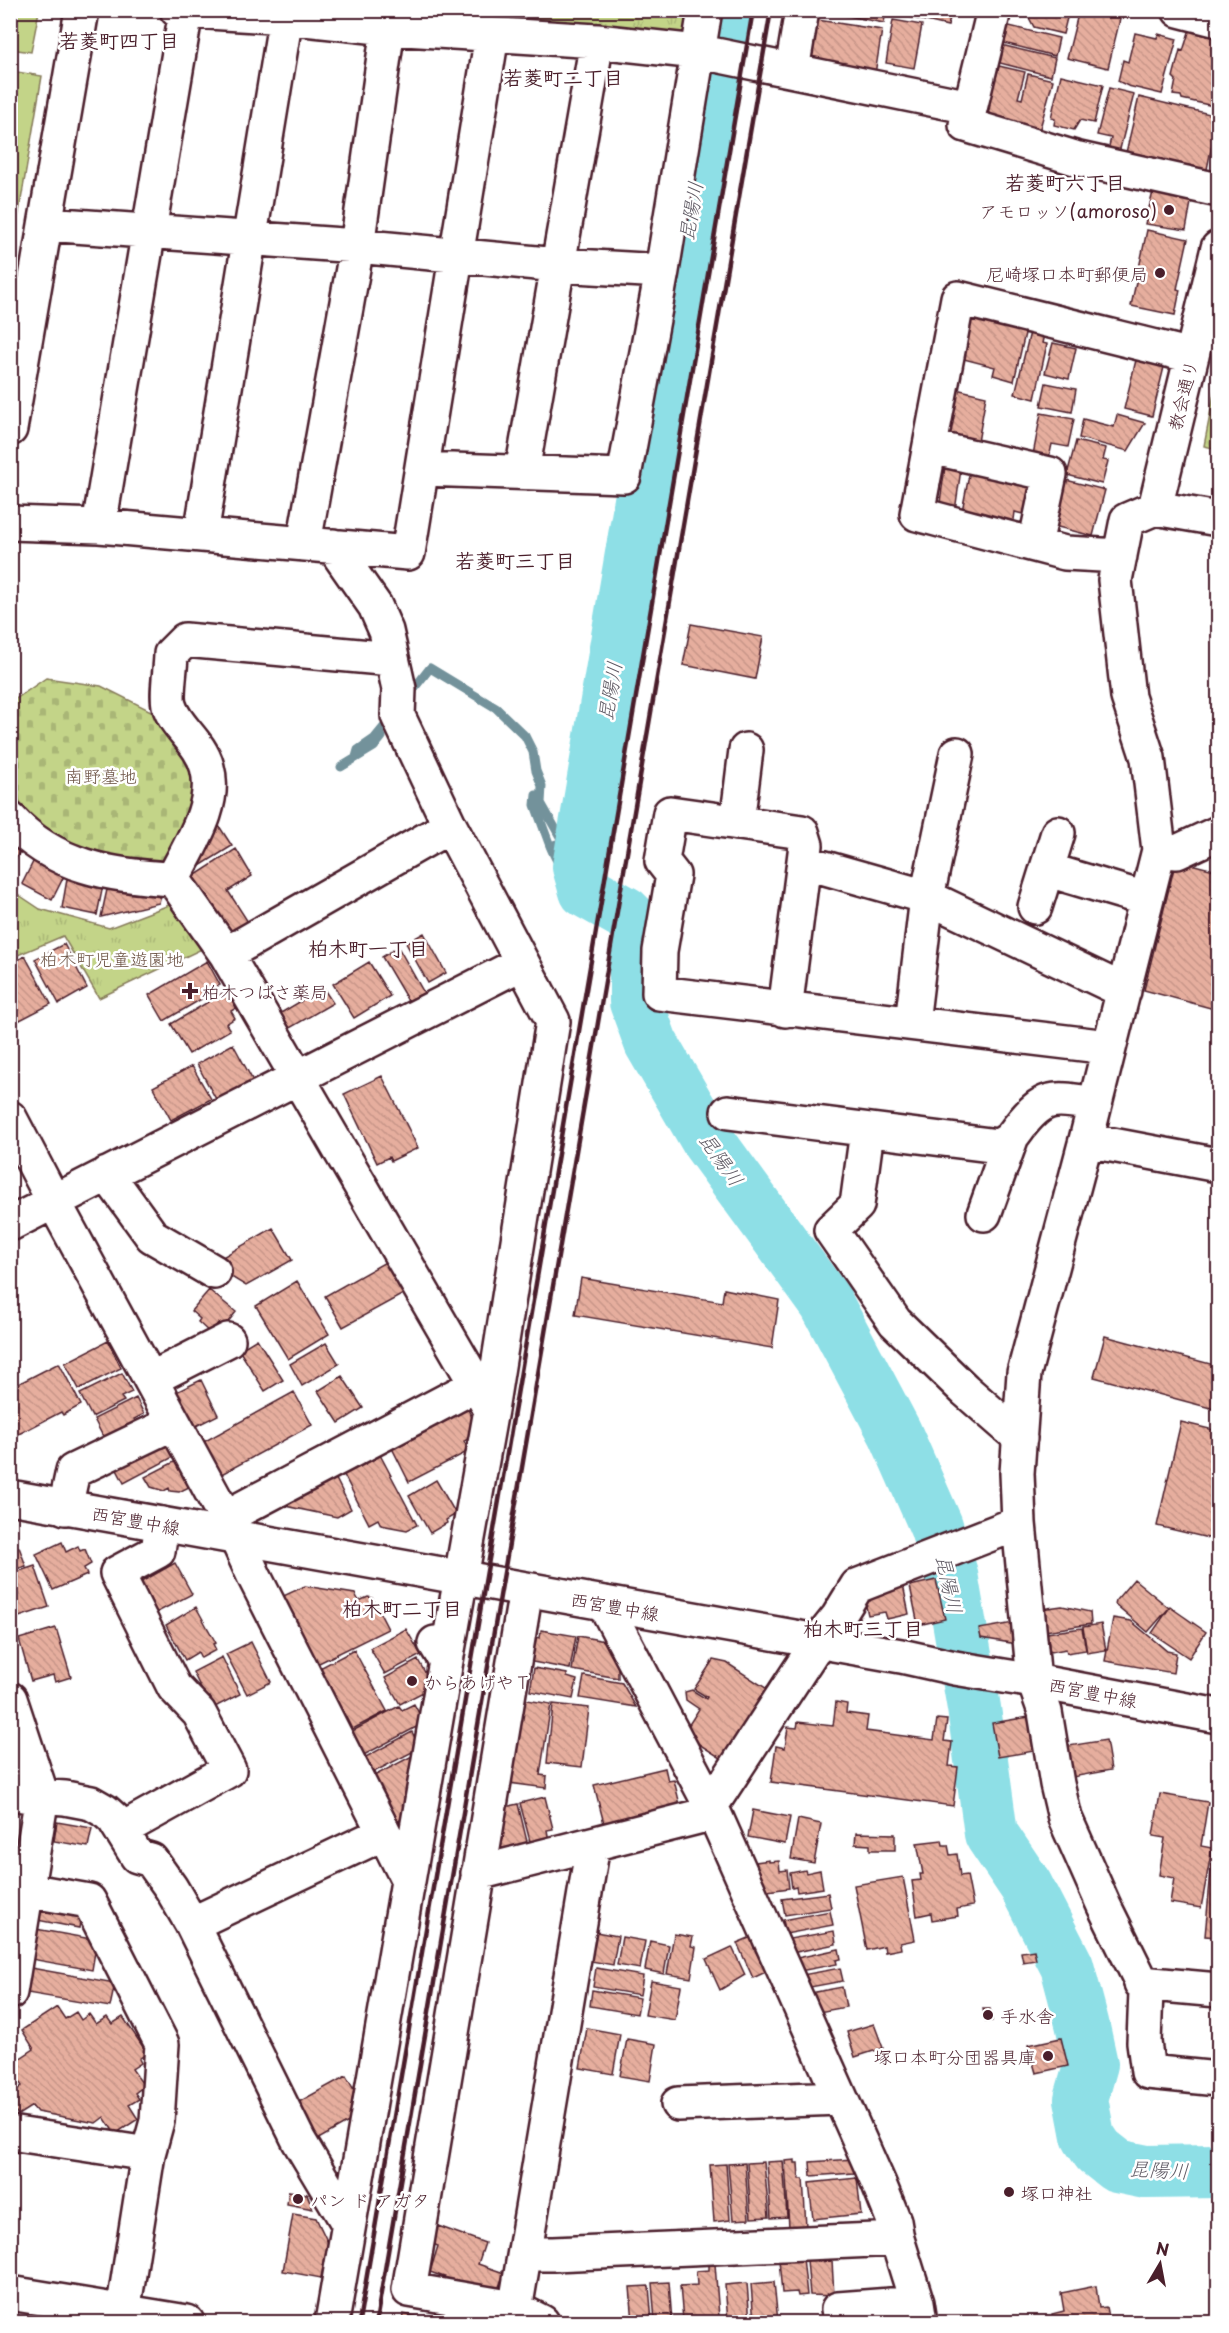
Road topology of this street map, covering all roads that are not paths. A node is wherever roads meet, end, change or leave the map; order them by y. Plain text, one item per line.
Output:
1 (82, 10) edge
2 (177, 10) edge
3 (705, 10) edge
4 (802, 10) edge
5 (994, 10) edge
6 (1179, 10) edge
7 (186, 11) edge
8 (287, 14) edge
9 (1218, 20) edge
10 (388, 28) junction
11 (492, 35) junction
12 (597, 41) junction
13 (711, 54) junction
14 (792, 70) junction
15 (970, 107) junction
16 (1218, 190) edge
17 (46, 224) junction
18 (148, 232) junction
19 (249, 240) junction
20 (357, 246) junction
21 (1218, 248) edge
22 (457, 257) junction
23 (558, 265) junction
24 (662, 271) junction
25 (1192, 356) junction
26 (10, 429) edge
27 (930, 447) junction
28 (423, 469) junction
29 (522, 472) junction
30 (1155, 508) junction
31 (1218, 519) edge
32 (10, 523) edge
33 (99, 526) junction
34 (201, 534) junction
35 (318, 545) junction
36 (1035, 545) junction
37 (1120, 556) junction
38 (392, 659) junction
39 (746, 750) dead end
40 (957, 754) dead end
41 (10, 819) edge
42 (737, 823) junction
43 (450, 826) junction
44 (1058, 833) dead end
45 (1218, 833) edge
46 (1158, 850) junction
47 (804, 862) junction
48 (1048, 870) junction
49 (173, 879) junction
50 (927, 897) junction
51 (1146, 899) junction
52 (1035, 907) dead end
53 (226, 954) junction
54 (522, 963) junction
55 (1124, 990) junction
56 (785, 1010) junction
57 (912, 1023) junction
58 (1108, 1047) junction
59 (299, 1076) junction
60 (1095, 1104) junction
61 (728, 1112) dead end
62 (10, 1118) edge
63 (867, 1131) junction
64 (1011, 1139) junction
65 (1086, 1140) junction
66 (1218, 1165) edge
67 (107, 1174) junction
68 (54, 1202) junction
69 (984, 1214) dead end
70 (10, 1224) edge
71 (214, 1272) dead end
72 (228, 1340) dead end
73 (151, 1379) junction
74 (484, 1397) junction
75 (173, 1423) junction
76 (1020, 1438) junction
77 (10, 1497) edge
78 (65, 1508) junction
79 (1019, 1523) junction
80 (162, 1524) junction
81 (231, 1527) junction
82 (451, 1576) junction
83 (526, 1590) junction
84 (604, 1604) junction
85 (818, 1642) junction
86 (1034, 1681) junction
87 (10, 1699) edge
88 (1218, 1716) edge
89 (10, 1789) edge
90 (42, 1796) junction
91 (711, 1806) junction
92 (121, 1830) junction
93 (384, 1833) junction
94 (593, 1845) junction
95 (478, 1873) junction
96 (407, 1878) junction
97 (19, 1884) edge
98 (192, 1924) junction
99 (1141, 1983) junction
100 (1218, 1990) edge
101 (10, 1992) edge
102 (1218, 2079) edge
103 (840, 2098) junction
104 (678, 2104) dead end
105 (10, 2133) edge
106 (148, 2154) junction
107 (348, 2223) junction
108 (897, 2239) junction
109 (525, 2253) junction
110 (10, 2293) edge
111 (838, 2308) dead end
112 (123, 2312) junction
113 (919, 2313) edge
114 (523, 2318) edge
115 (187, 2322) edge
116 (332, 2322) edge

1 - 17 street
2 - 7 street
3 - 13 street
4 - 14 street
5 - 15 street
6 - 9 street
7 - 8 street
7 - 18 street
8 - 10 street
8 - 19 street
10 - 11 street
10 - 20 street
11 - 12 street
11 - 22 street
12 - 13 street
12 - 23 street
13 - 14 street
13 - 24 street
14 - 15 street
15 - 16 street
17 - 18 street
17 - 26 street
18 - 19 street
18 - 33 street
19 - 20 street
19 - 34 street
20 - 22 street
20 - 35 street
21 - 25 street, 教会通り
22 - 23 street
22 - 28 street
23 - 24 street
23 - 29 street
24 - 29 street
25 - 27 street
25 - 30 street, 教会通り
27 - 36 street
27 - 36 street
28 - 29 street
28 - 35 street
30 - 31 street
30 - 37 street
32 - 33 street
33 - 34 street
34 - 35 street
35 - 38 street
36 - 37 street
37 - 46 street
38 - 43 street
38 - 49 street
39 - 42 street
40 - 50 street
41 - 49 street
42 - 47 street
42 - 56 street
43 - 53 street
43 - 54 street
44 - 48 street
45 - 46 street
46 - 51 street
47 - 50 street
47 - 56 street
48 - 51 street
48 - 52 street
49 - 53 street
50 - 55 street
50 - 57 street
51 - 55 street
53 - 59 street
54 - 59 street
54 - 74 street
55 - 58 street
56 - 57 street
57 - 58 street
58 - 60 street
59 - 67 street
59 - 74 street
60 - 64 street
60 - 65 street
61 - 63 street
62 - 68 street
63 - 64 street
63 - 76 street
64 - 69 street
65 - 66 street
65 - 76 street
67 - 68 street
67 - 71 street
68 - 70 street
68 - 73 street
72 - 73 street
73 - 75 street
74 - 81 street
74 - 82 street
75 - 78 street
75 - 81 street
76 - 79 street
77 - 78 street, 西宮豊中線
78 - 80 street, 西宮豊中線
79 - 85 street
79 - 86 street
80 - 81 street, 西宮豊中線
80 - 92 street
81 - 82 street, 西宮豊中線
81 - 93 street
82 - 83 street, 西宮豊中線
82 - 96 street
83 - 84 street, 西宮豊中線
83 - 95 street
84 - 85 street, 西宮豊中線
84 - 91 street
85 - 86 street, 西宮豊中線
85 - 91 street
86 - 88 street, 西宮豊中線
86 - 99 street
87 - 90 street
89 - 90 street
90 - 92 street
90 - 97 street
91 - 94 street
91 - 103 street
92 - 98 street
93 - 96 street
93 - 98 street
94 - 95 street
94 - 109 street
95 - 114 street
96 - 107 street
97 - 101 street
97 - 106 street
98 - 107 street
99 - 100 street
99 - 102 street
103 - 104 street
103 - 108 street
105 - 106 street
106 - 112 street
107 - 116 street
108 - 109 street
108 - 113 street
109 - 114 street
110 - 112 street
111 - 113 street
112 - 115 street

